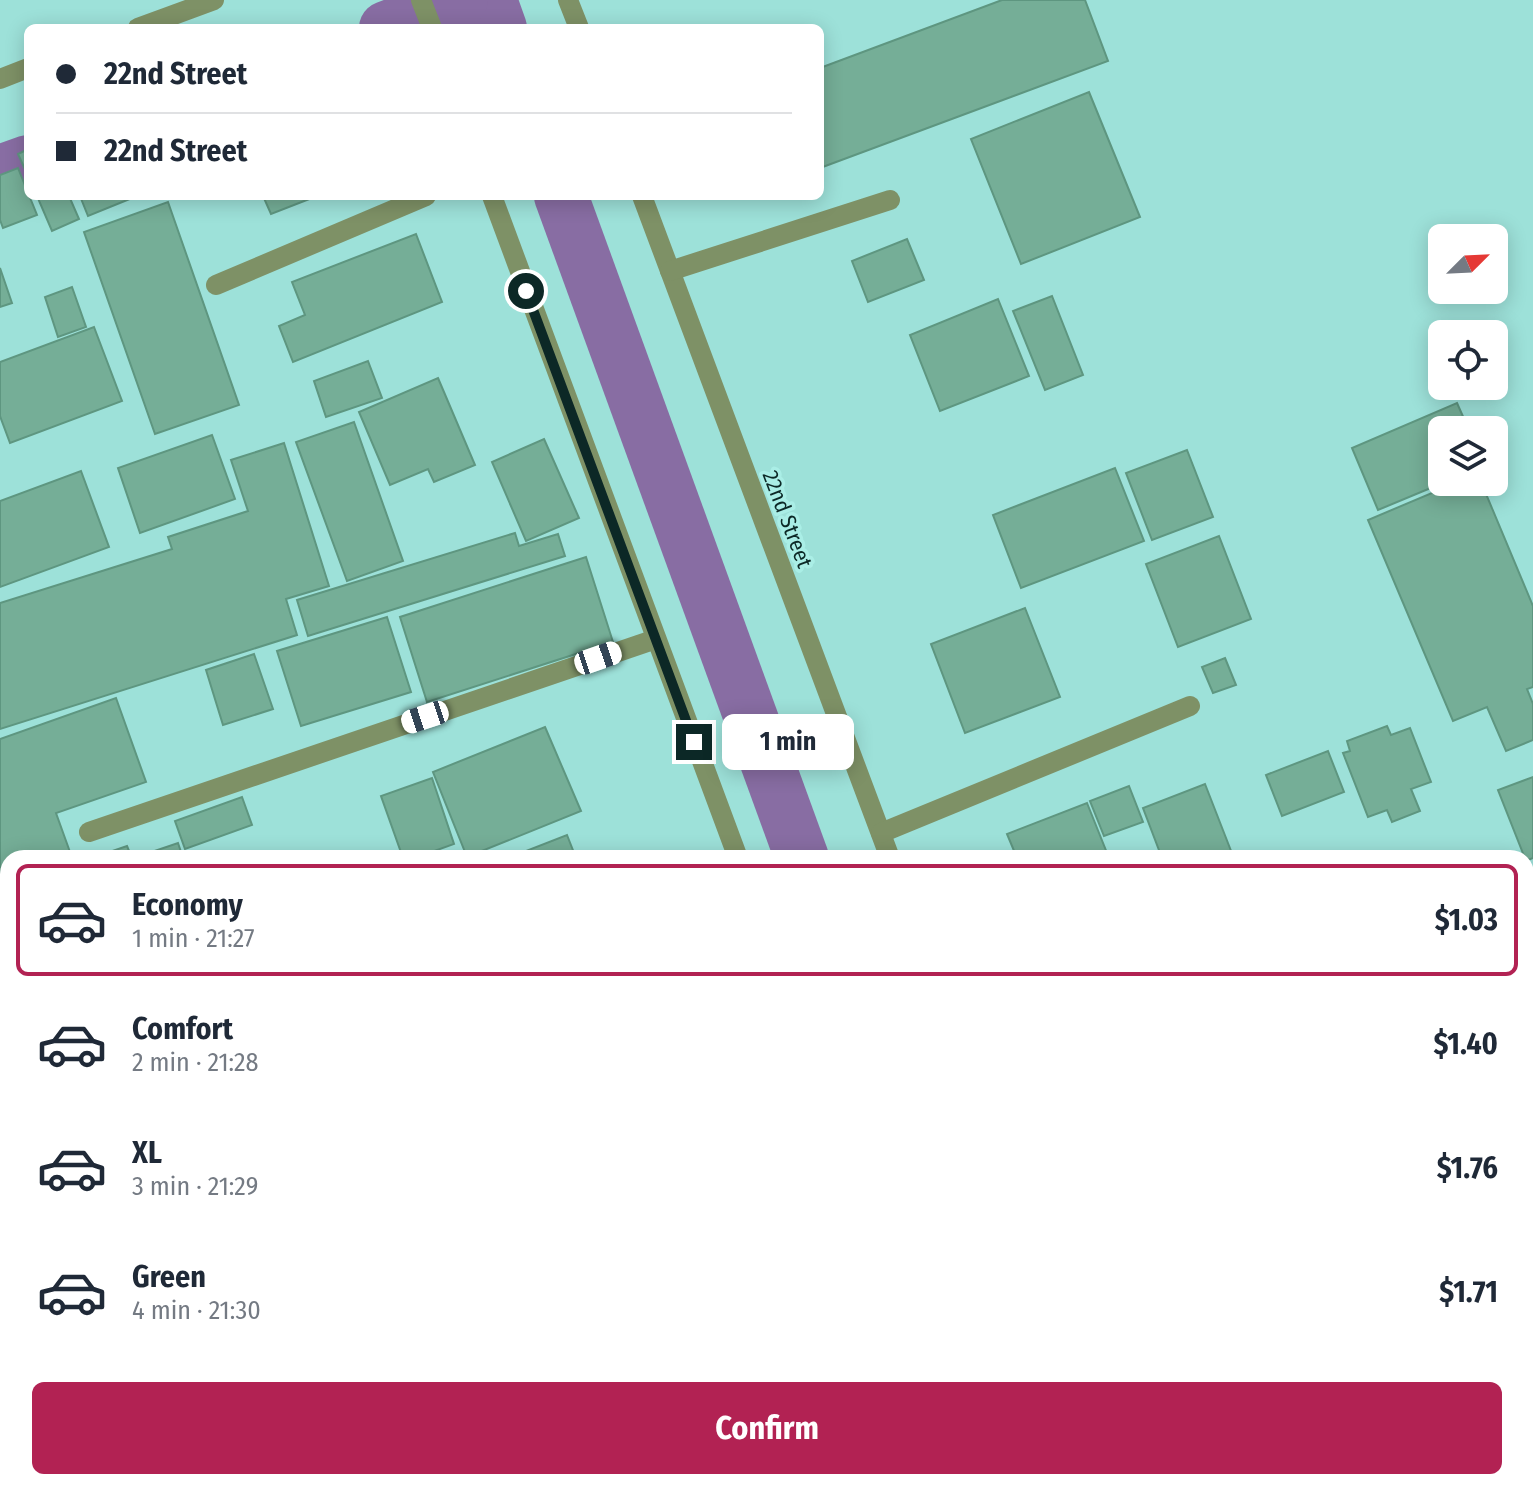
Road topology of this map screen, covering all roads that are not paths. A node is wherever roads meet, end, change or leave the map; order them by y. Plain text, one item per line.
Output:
1 (214, 0) edge
2 (421, 0) edge
3 (568, 0) edge
4 (149, 24) edge
5 (430, 24) edge
6 (577, 24) edge
7 (24, 70) edge
8 (0, 79) edge
9 (417, 200) edge
10 (493, 200) edge
11 (643, 200) edge
12 (890, 200) dead end
13 (670, 271) junction
14 (216, 285) dead end
15 (656, 639) junction
16 (1190, 706) dead end
17 (89, 832) dead end
18 (881, 833) junction
19 (735, 850) edge
20 (887, 850) edge

1 - 4 street
2 - 5 street
3 - 6 street
7 - 8 street
9 - 14 street
10 - 15 street
11 - 13 street, 22nd Street
12 - 13 street
13 - 18 street, 22nd Street
15 - 17 street
15 - 19 street
16 - 18 street
18 - 20 street, 22nd Street

